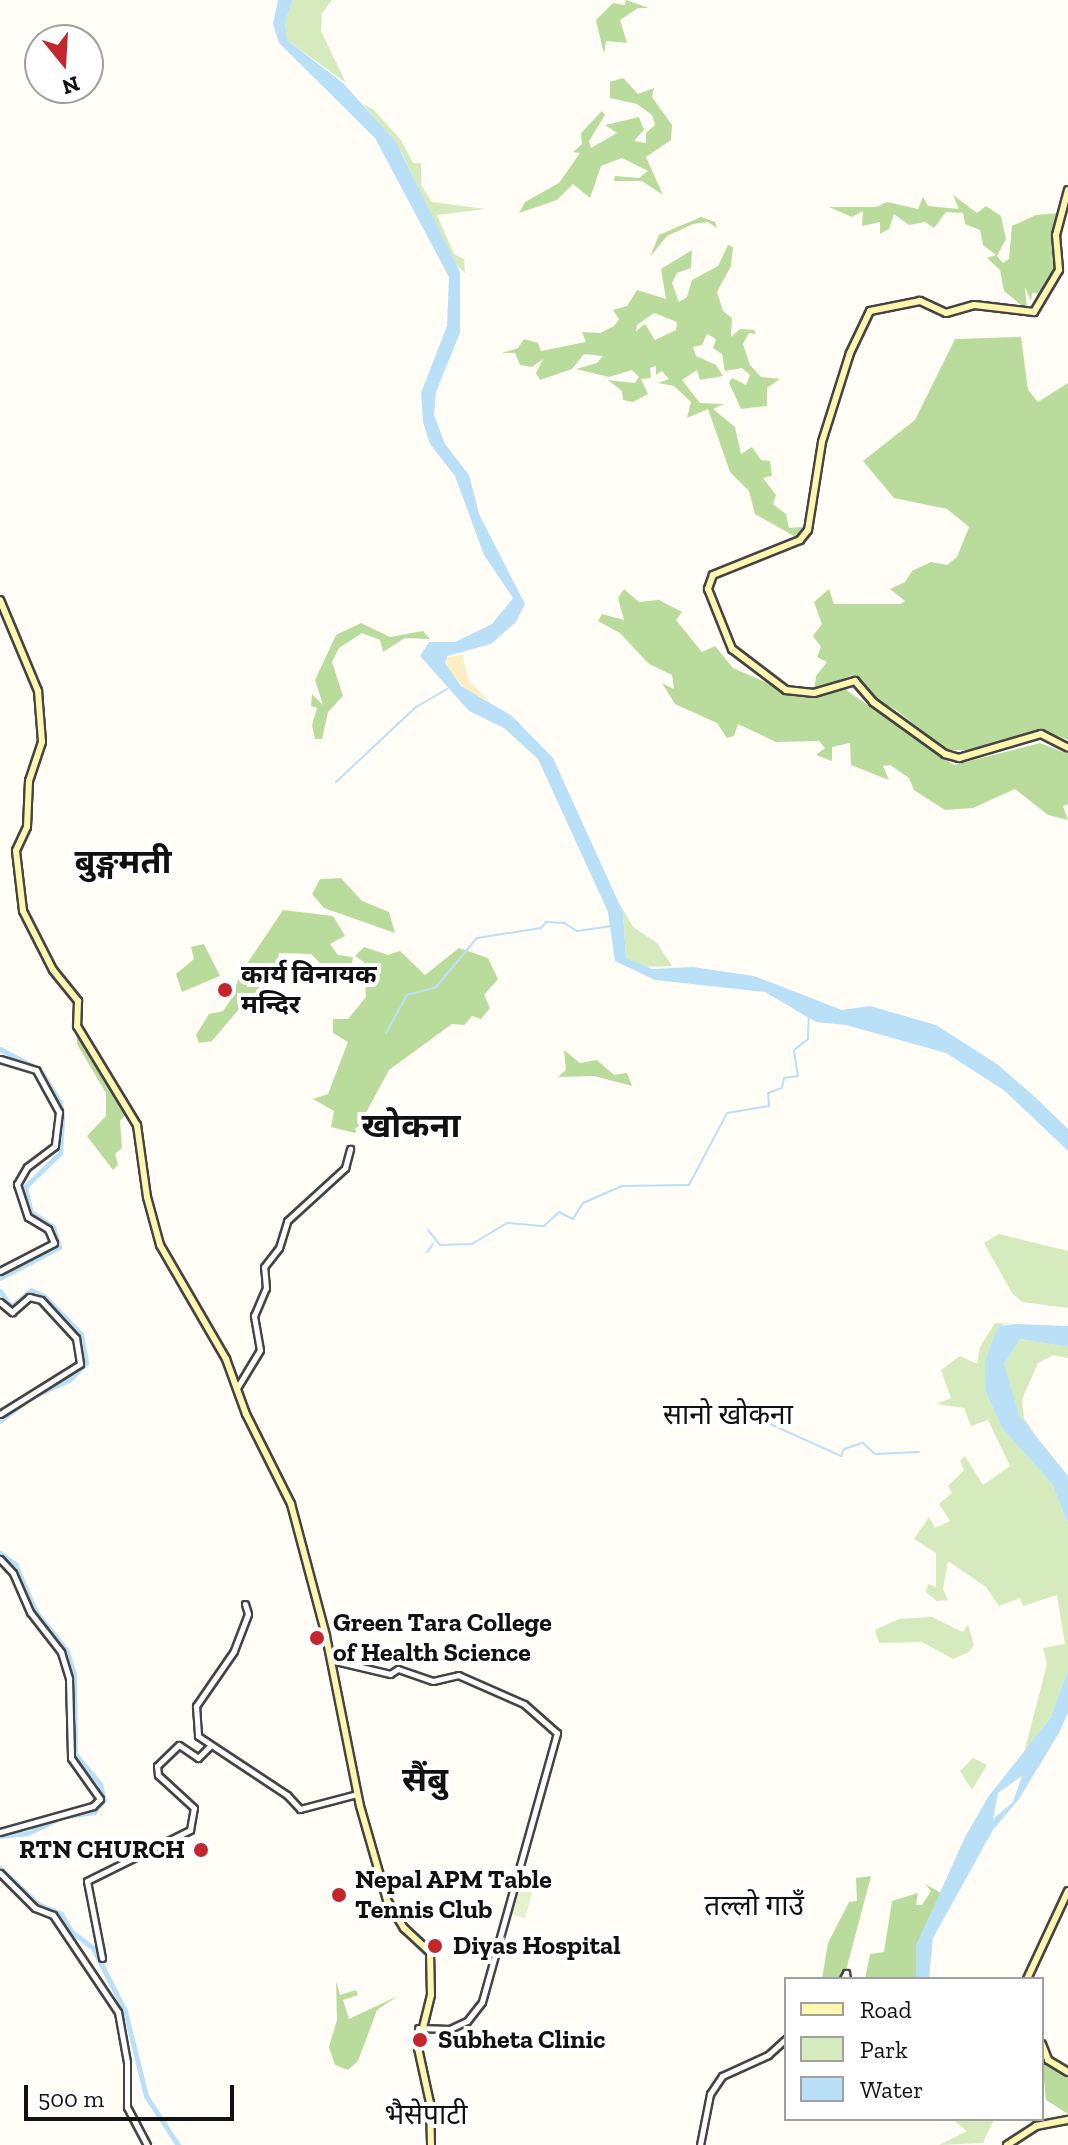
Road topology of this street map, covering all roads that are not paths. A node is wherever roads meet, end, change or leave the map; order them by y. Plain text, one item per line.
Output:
1 (1068, 190) edge
2 (0, 600) edge
3 (1068, 748) edge
4 (0, 1059) edge
5 (350, 1149) dead end
6 (0, 1271) edge
7 (0, 1302) edge
8 (236, 1389) junction
9 (0, 1414) edge
10 (0, 1559) edge
11 (245, 1604) dead end
12 (331, 1660) junction
13 (210, 1746) junction
14 (357, 1794) junction
15 (0, 1832) edge
16 (0, 1873) edge
17 (1068, 1891) edge
18 (102, 1958) dead end
19 (1028, 1977) edge
20 (420, 2028) junction
21 (784, 2041) edge
22 (1044, 2049) edge
23 (1068, 2072) edge
24 (1068, 2120) edge
25 (147, 2145) edge
26 (431, 2145) edge
27 (700, 2145) edge
28 (1007, 2145) edge

1 - 3 main road
2 - 8 main road
4 - 6 street
5 - 8 street
7 - 9 street
8 - 12 main road
10 - 15 street
11 - 13 street
12 - 14 main road
12 - 20 street
13 - 14 street
13 - 18 street
14 - 20 main road
16 - 25 street
17 - 19 main road
20 - 26 main road
21 - 27 street
22 - 23 main road
24 - 28 main road

